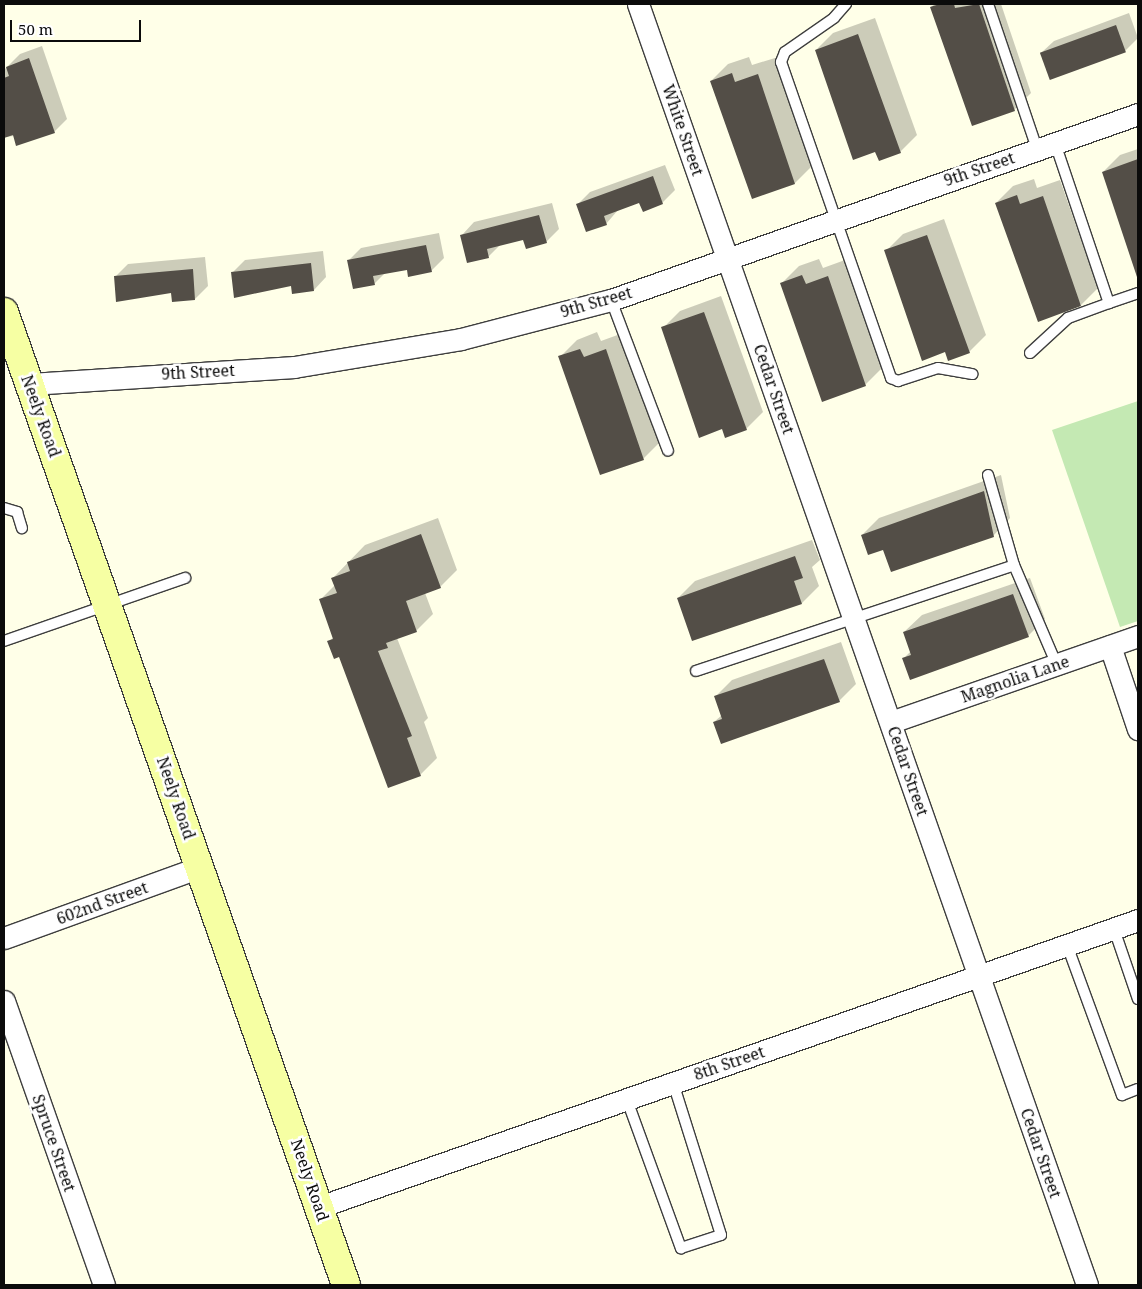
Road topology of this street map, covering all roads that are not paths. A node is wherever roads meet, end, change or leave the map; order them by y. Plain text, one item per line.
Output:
1 (638, 4) edge
2 (846, 4) edge
3 (988, 4) edge
4 (1138, 114) edge
5 (1046, 146) junction
6 (838, 219) junction
7 (727, 257) junction
8 (1138, 293) edge
9 (610, 300) junction
10 (1109, 303) junction
11 (5, 318) edge
12 (1030, 354) dead end
13 (972, 374) dead end
14 (30, 384) junction
15 (668, 451) dead end
16 (988, 475) dead end
17 (4, 508) edge
18 (22, 528) dead end
19 (1014, 564) junction
20 (185, 578) dead end
21 (108, 605) junction
22 (854, 616) junction
23 (1138, 636) edge
24 (4, 641) edge
25 (1110, 646) junction
26 (1056, 663) junction
27 (696, 671) dead end
28 (891, 722) junction
29 (1138, 729) edge
30 (200, 867) junction
31 (1138, 920) edge
32 (1114, 928) junction
33 (4, 938) edge
34 (1067, 945) junction
35 (979, 975) junction
36 (1138, 999) edge
37 (4, 1001) edge
38 (673, 1083) junction
39 (1138, 1089) edge
40 (627, 1100) junction
41 (319, 1207) junction
42 (104, 1285) edge
43 (346, 1285) edge
44 (1087, 1285) edge

1 - 7 street, White Street
2 - 6 lane
3 - 5 lane
4 - 5 street, 9th Street
5 - 6 street, 9th Street
5 - 10 lane
6 - 7 street, 9th Street
6 - 13 lane
7 - 9 street, 9th Street
7 - 22 street, Cedar Street
8 - 10 lane
9 - 14 street, 9th Street
9 - 15 lane
10 - 12 lane
11 - 14 street, Neely Road
14 - 21 street, Neely Road
16 - 19 lane
17 - 18 lane
19 - 22 lane
19 - 26 lane
20 - 21 lane
21 - 24 lane
21 - 30 street, Neely Road
22 - 27 lane
22 - 28 street, Cedar Street
23 - 25 street, Magnolia Lane
25 - 26 street, Magnolia Lane
25 - 29 street
26 - 28 street, Magnolia Lane
28 - 35 street, Cedar Street
30 - 33 street, 602nd Street
30 - 41 street, Neely Road
31 - 32 street, 8th Street
32 - 34 street, 8th Street
32 - 36 lane
34 - 35 street, 8th Street
34 - 39 lane
35 - 38 street, 8th Street
35 - 44 street, Cedar Street
37 - 42 street, Spruce Street
38 - 40 street, 8th Street
38 - 40 lane
40 - 41 street, 8th Street
41 - 43 street, Neely Road

